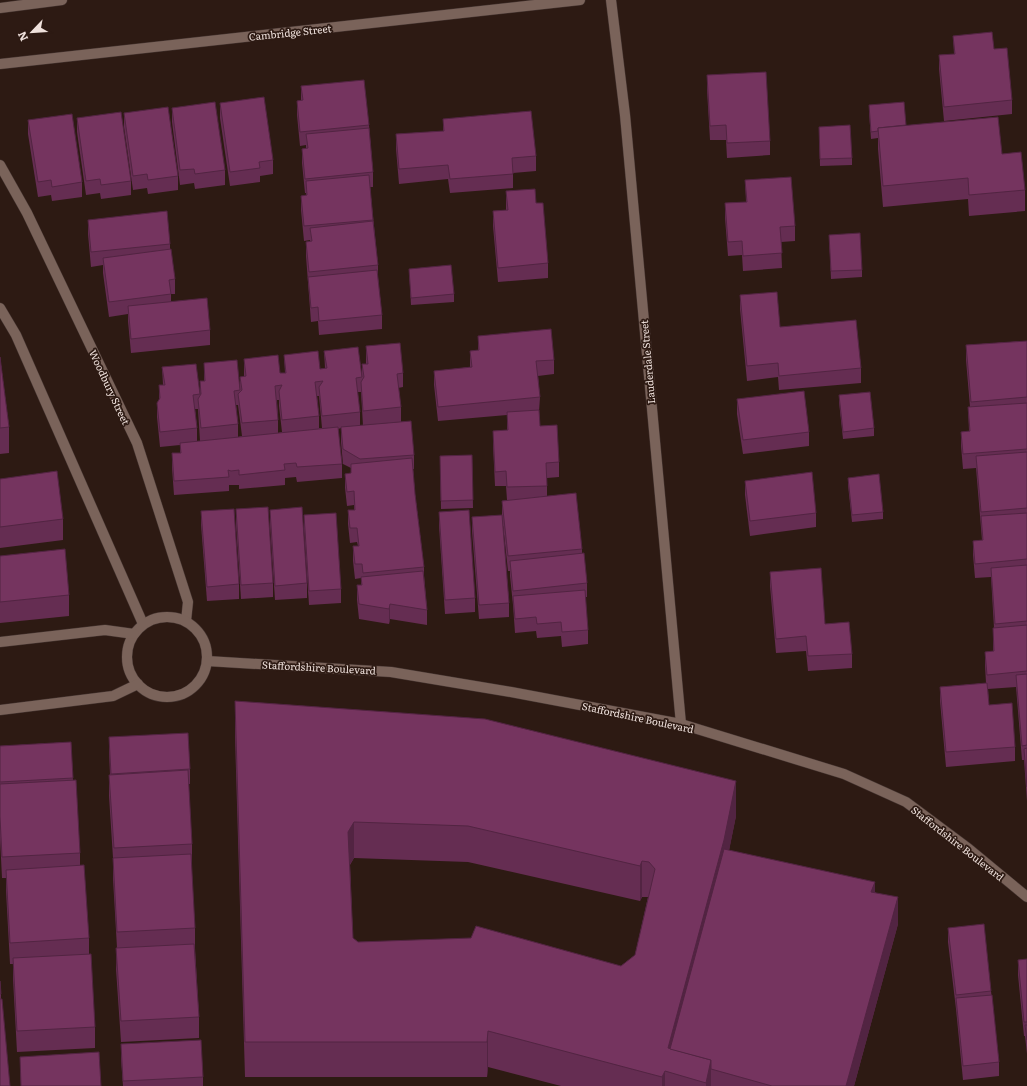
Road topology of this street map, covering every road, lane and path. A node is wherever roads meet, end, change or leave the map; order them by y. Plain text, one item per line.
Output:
1 (62, 0) edge
2 (580, 0) edge
3 (611, 0) edge
4 (0, 8) edge
5 (0, 64) edge
6 (0, 165) edge
7 (0, 308) edge
8 (186, 621) junction
9 (143, 624) junction
10 (134, 634) junction
11 (0, 642) edge
12 (207, 661) junction
13 (138, 684) junction
14 (0, 710) edge
15 (681, 724) junction
16 (1027, 897) edge

1 - 4 street
2 - 5 street, Cambridge Street
3 - 15 street, Lauderdale Street
6 - 8 street, Woodbury Street
7 - 9 street
8 - 9 street
8 - 12 street
9 - 10 street
10 - 11 street
10 - 13 street
12 - 13 street
12 - 15 street, Staffordshire Boulevard
13 - 14 street
15 - 16 street, Staffordshire Boulevard

